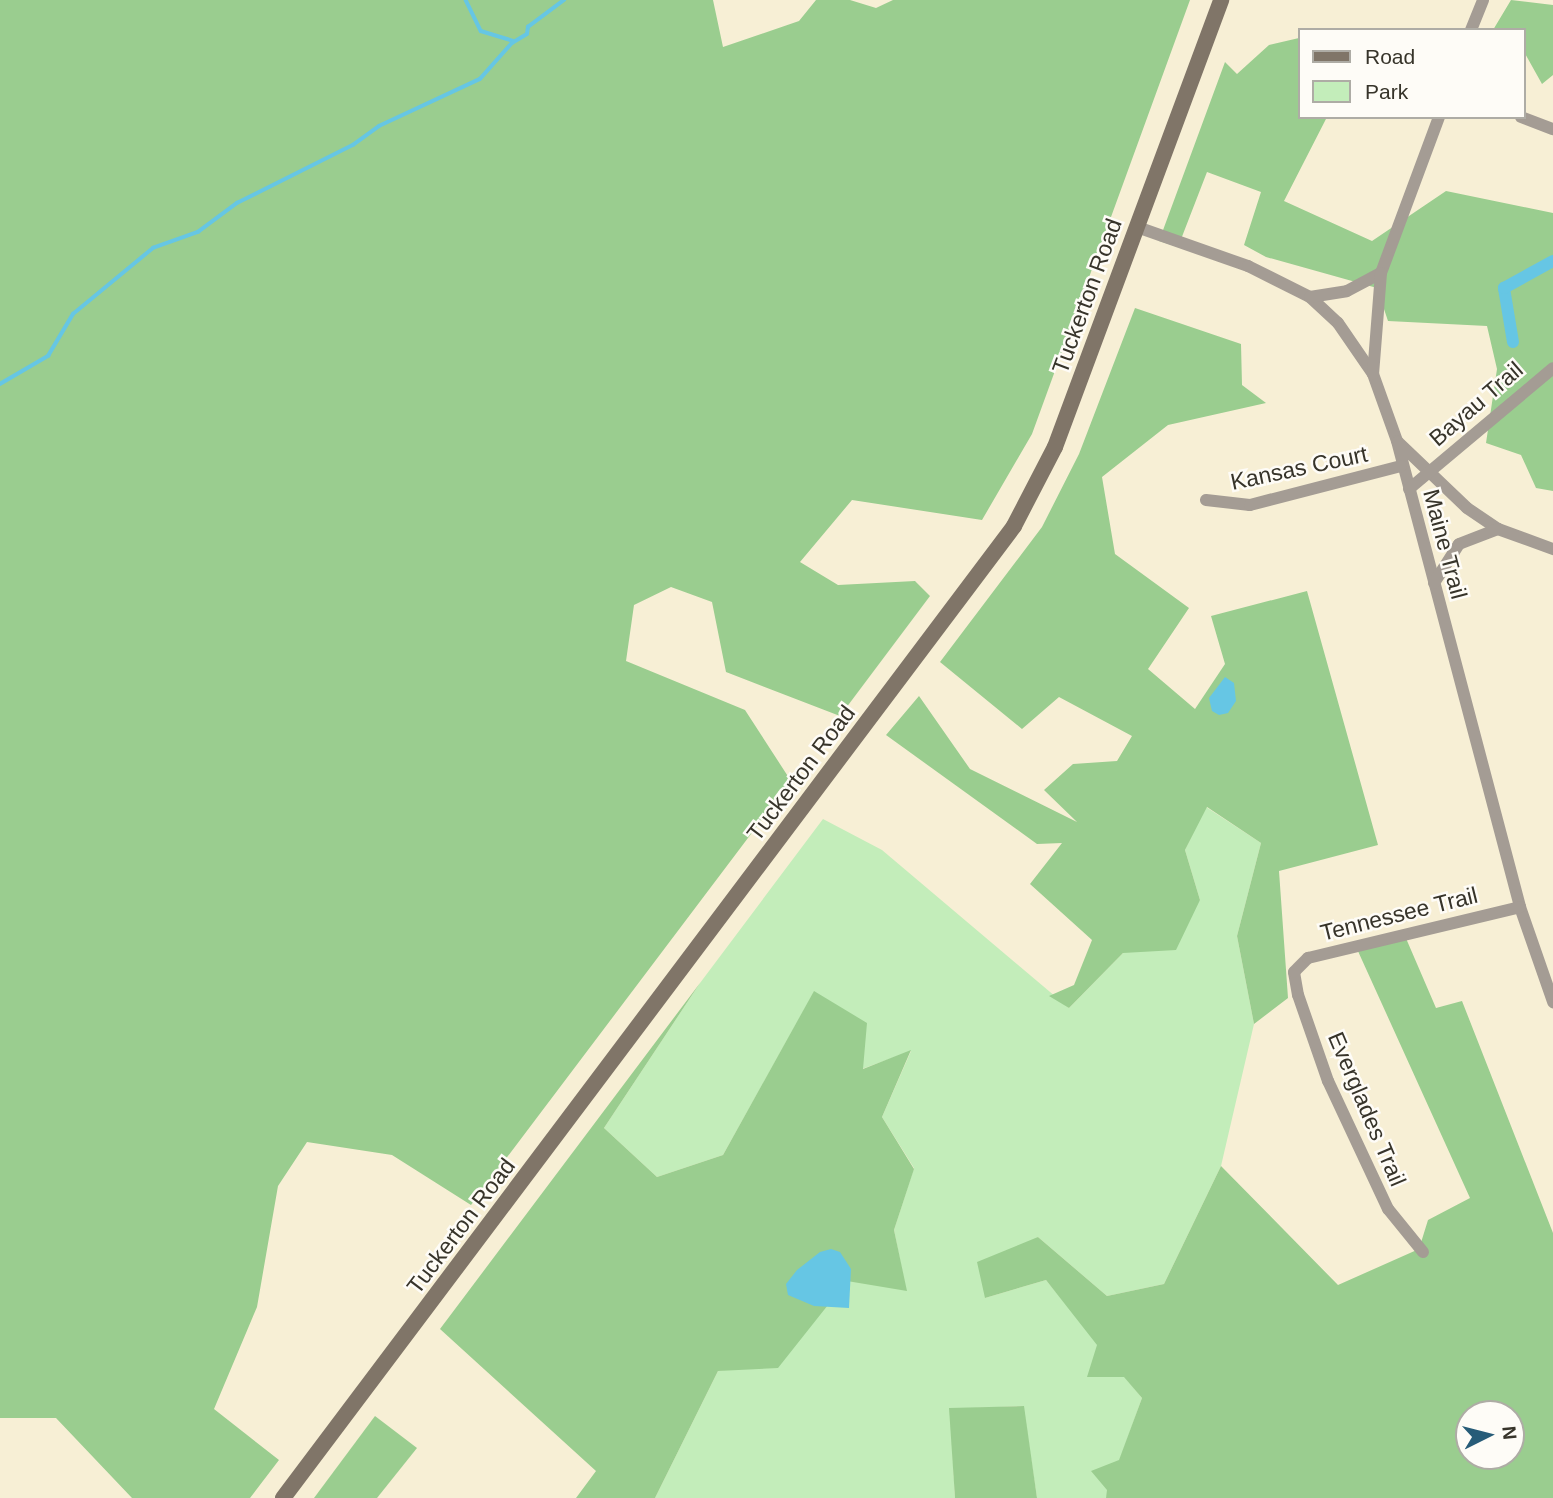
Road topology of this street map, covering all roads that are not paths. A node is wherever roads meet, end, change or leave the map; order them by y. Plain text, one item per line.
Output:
1 (1221, 0) edge
2 (1482, 0) edge
3 (1472, 28) edge
4 (1525, 118) edge
5 (1438, 119) edge
6 (1553, 129) edge
7 (1137, 227) junction
8 (1381, 273) junction
9 (1310, 297) junction
10 (1553, 368) edge
11 (1373, 374) junction
12 (1397, 441) junction
13 (1401, 466) junction
14 (1428, 474) junction
15 (1409, 489) junction
16 (1206, 500) dead end
17 (1497, 529) junction
18 (1553, 549) edge
19 (1434, 583) junction
20 (1520, 906) junction
21 (1294, 972) joint
22 (1553, 1002) edge
23 (1423, 1252) dead end
24 (284, 1498) edge

1 - 7 main road, Tuckerton Road
2 - 3 street
4 - 6 street
5 - 8 street
7 - 9 street, Maine Trail
7 - 24 main road, Tuckerton Road
8 - 9 street
8 - 11 street
9 - 11 street, Maine Trail
10 - 14 street, Bayau Trail
11 - 12 street, Maine Trail
12 - 13 street, Maine Trail
12 - 14 street
13 - 15 street, Maine Trail
13 - 16 street, Kansas Court
14 - 15 street, Bayau Trail
14 - 17 street
15 - 19 street, Maine Trail
17 - 18 street
17 - 19 street
19 - 20 street, Maine Trail
20 - 21 street, Tennessee Trail
20 - 22 street, Maine Trail
21 - 23 street, Everglades Trail

